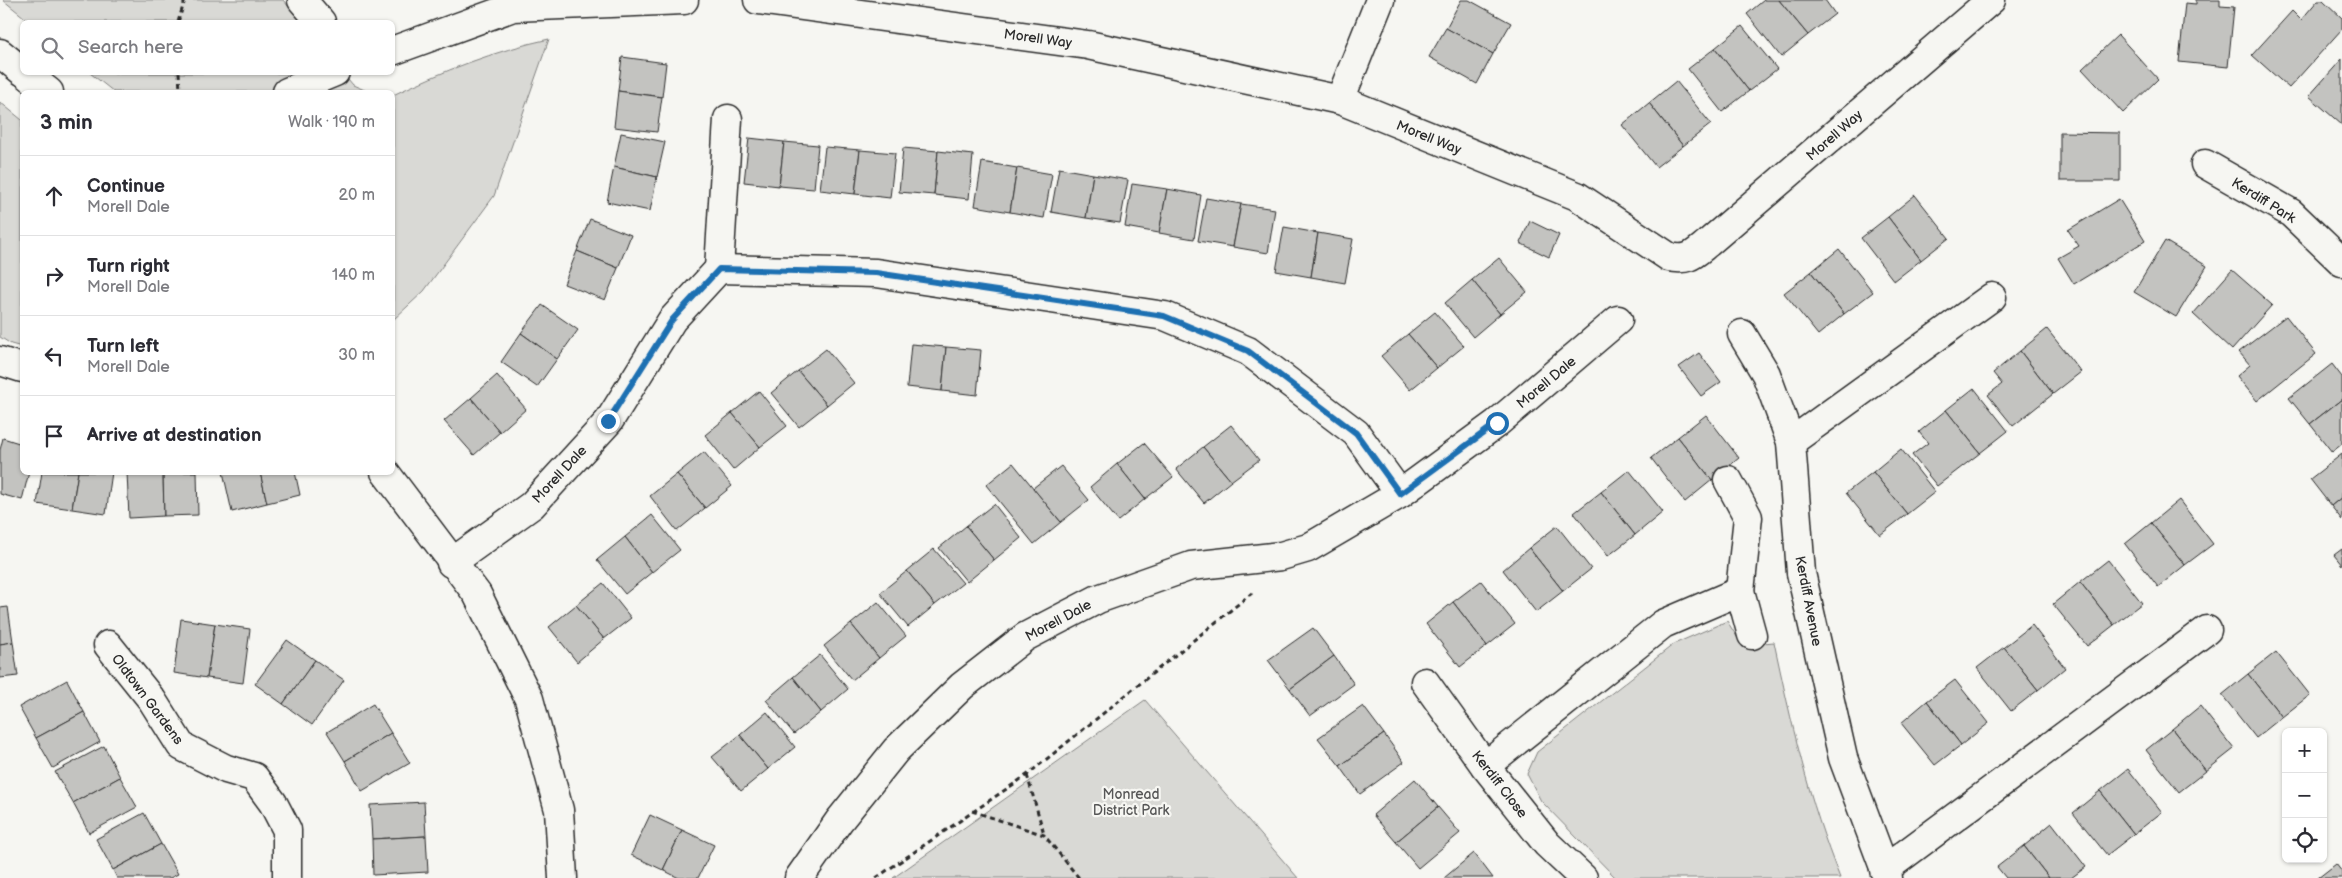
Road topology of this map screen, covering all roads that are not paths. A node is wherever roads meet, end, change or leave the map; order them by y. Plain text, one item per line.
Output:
1 (302, 0) edge
2 (684, 0) edge
3 (758, 0) edge
4 (1380, 0) edge
5 (1991, 0) edge
6 (319, 20) edge
7 (395, 50) edge
8 (0, 53) edge
9 (20, 70) edge
10 (27, 75) edge
11 (328, 75) edge
12 (46, 90) edge
13 (292, 90) edge
14 (1340, 100) junction
15 (728, 119) dead end
16 (2205, 164) dead end
17 (2342, 262) edge
18 (719, 269) junction
19 (1992, 297) dead end
20 (1618, 320) dead end
21 (1742, 334) dead end
22 (0, 361) edge
23 (20, 367) edge
24 (1790, 442) junction
25 (387, 475) edge
26 (1728, 480) dead end
27 (1400, 494) junction
28 (451, 563) junction
29 (1740, 591) junction
30 (2207, 630) dead end
31 (1752, 635) dead end
32 (108, 645) dead end
33 (1425, 682) dead end
34 (1485, 766) junction
35 (1886, 874) edge
36 (287, 878) edge
37 (563, 878) edge
38 (799, 878) edge
39 (1583, 878) edge

1 - 6 street
2 - 7 street
3 - 14 street, Morell Way
4 - 14 street
5 - 14 street, Morell Way
8 - 9 street
10 - 12 street
11 - 13 street
15 - 18 street
16 - 17 street, Kerdiff Park
18 - 27 street
18 - 28 street, Morell Dale
19 - 24 street
20 - 27 street, Morell Dale
21 - 24 street, Kerdiff Avenue
22 - 23 street
24 - 35 street, Kerdiff Avenue
25 - 28 street
26 - 29 street
27 - 38 street, Morell Dale
28 - 37 street
29 - 31 street
29 - 34 street
30 - 35 street, Kerdiff Avenue
32 - 36 street, Oldtown Gardens
33 - 34 street, Kerdiff Close
34 - 39 street, Kerdiff Close

